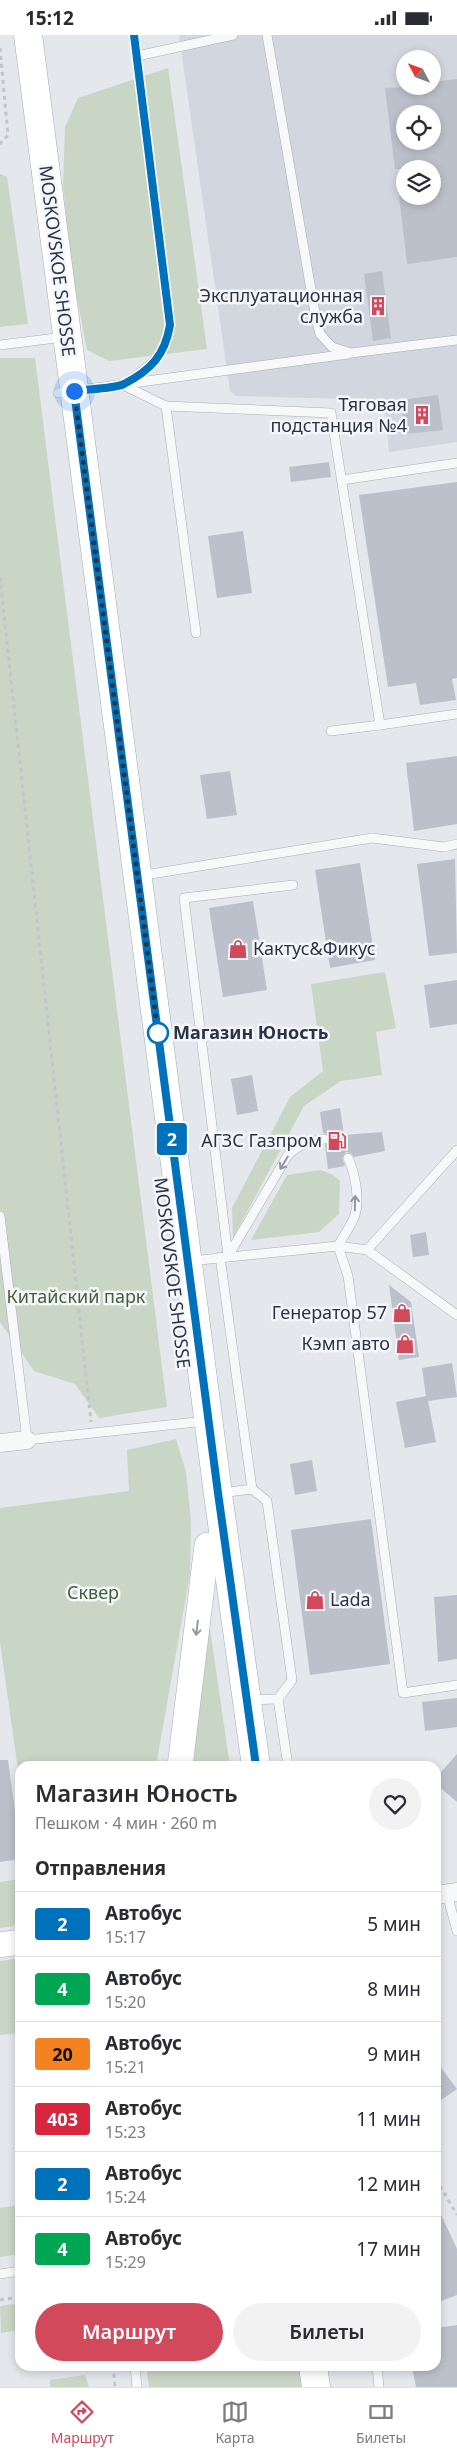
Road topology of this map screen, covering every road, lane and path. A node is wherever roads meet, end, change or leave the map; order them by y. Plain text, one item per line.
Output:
1 (11, 35) edge
2 (28, 35) edge
3 (134, 35) edge
4 (233, 35) edge
5 (267, 35) edge
6 (0, 48) edge
7 (137, 56) junction
8 (0, 144) edge
9 (58, 337) junction
10 (457, 340) edge
11 (0, 345) edge
12 (351, 353) junction
13 (123, 385) junction
14 (66, 392) junction
15 (166, 406) junction
16 (457, 463) edge
17 (342, 480) junction
18 (0, 577) edge
19 (196, 633) dead end
20 (457, 714) edge
21 (380, 725) junction
22 (331, 731) dead end
23 (457, 844) edge
24 (137, 876) junction
25 (294, 885) dead end
26 (324, 1139) dead end
27 (457, 1150) edge
28 (348, 1158) dead end
29 (0, 1216) edge
30 (338, 1246) junction
31 (367, 1250) junction
32 (224, 1257) junction
33 (180, 1262) junction
34 (457, 1315) edge
35 (200, 1421) junction
36 (92, 1433) junction
37 (27, 1440) junction
38 (0, 1443) edge
39 (252, 1489) junction
40 (218, 1493) junction
41 (207, 1545) junction
42 (457, 1685) edge
43 (278, 1699) junction
44 (247, 1701) junction
45 (181, 1761) edge
46 (237, 1761) edge
47 (255, 1761) edge
48 (287, 1761) edge
49 (447, 1894) edge
50 (457, 1931) edge
51 (15, 1943) edge
52 (0, 1945) edge
53 (441, 2188) edge
54 (457, 2215) edge
55 (15, 2272) edge
56 (0, 2273) edge
57 (15, 2298) edge
58 (0, 2300) edge
59 (113, 2371) edge
60 (135, 2371) edge
61 (314, 2371) edge
62 (333, 2371) edge
63 (377, 2371) edge
64 (115, 2387) edge
65 (137, 2387) edge
66 (316, 2387) edge
67 (335, 2387) edge
68 (379, 2387) edge

1 - 9 main road, MOSKOVSKOE SHOSSE
2 - 9 main road, MOSKOVSKOE SHOSSE
3 - 7 lane
4 - 7 lane
5 - 12 lane
6 - 8 path
7 - 13 lane
9 - 11 lane
9 - 14 main road, MOSKOVSKOE SHOSSE
10 - 12 lane
12 - 13 lane
13 - 14 lane
13 - 15 lane
14 - 24 main road, MOSKOVSKOE SHOSSE
14 - 33 main road, MOSKOVSKOE SHOSSE
15 - 17 lane
15 - 19 lane
16 - 17 lane
17 - 21 lane
18 - 36 path
20 - 21 lane
21 - 22 lane
23 - 24 lane
24 - 33 main road, MOSKOVSKOE SHOSSE
25 - 32 lane
26 -> 32 lane
27 - 31 lane
30 -> 28 lane
29 - 37 lane
30 - 31 lane
30 - 32 lane
30 - 42 lane
31 - 34 lane
32 - 33 lane
32 - 39 lane
33 - 35 main road, MOSKOVSKOE SHOSSE
35 - 36 lane
35 - 40 main road, MOSKOVSKOE SHOSSE
35 - 41 main road, MOSKOVSKOE SHOSSE
36 - 37 lane
37 - 38 street
39 - 40 lane
39 - 43 lane
40 - 44 main road, MOSKOVSKOE SHOSSE
41 -> 45 main road
41 - 46 main road, MOSKOVSKOE SHOSSE
43 - 44 lane
43 - 48 lane
44 - 47 main road, MOSKOVSKOE SHOSSE
49 - 50 lane
51 - 52 main road
53 - 54 path
55 - 56 lane
57 - 58 path
59 - 64 path
60 - 65 lane
61 - 66 main road
62 - 67 main road
63 - 68 lane

